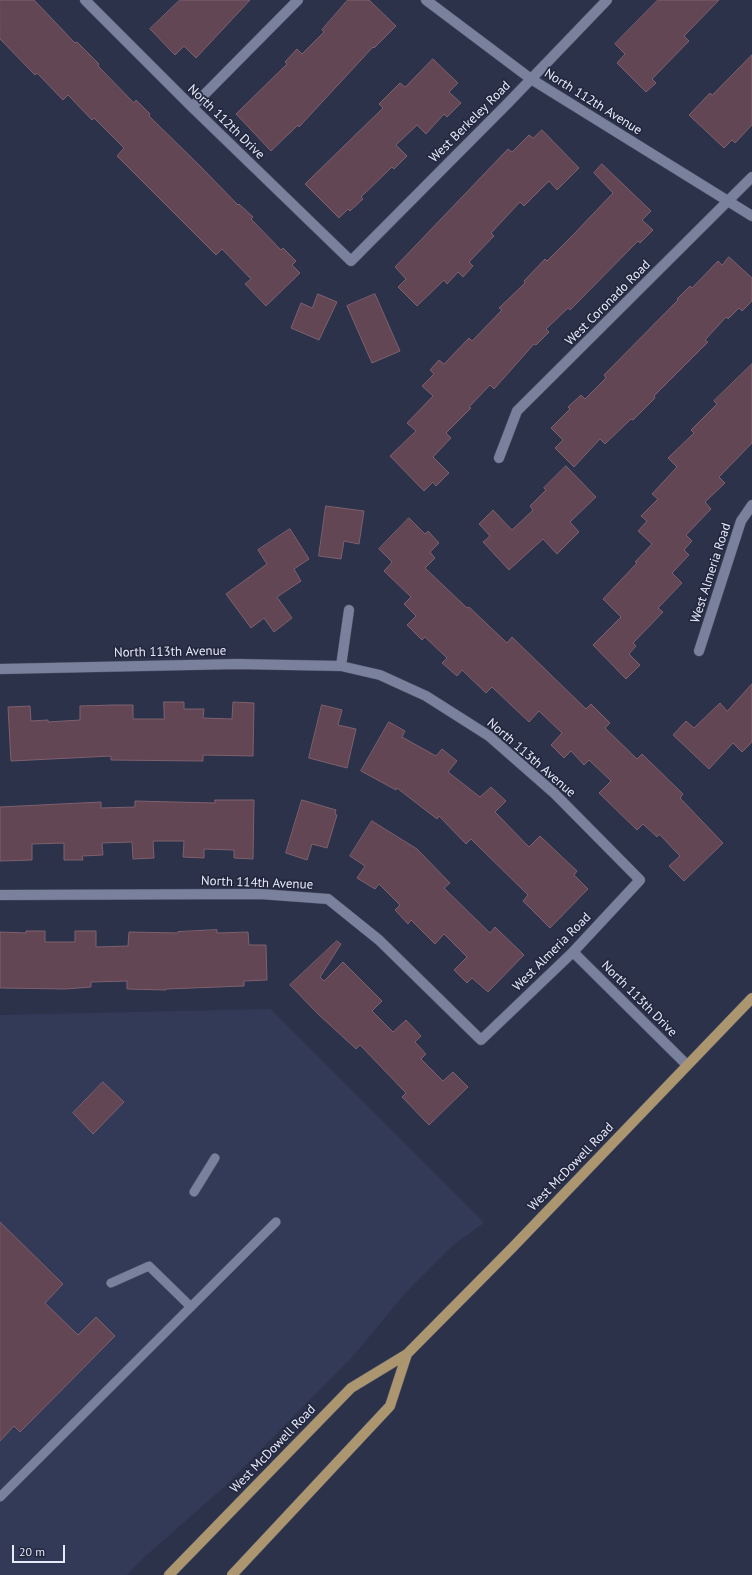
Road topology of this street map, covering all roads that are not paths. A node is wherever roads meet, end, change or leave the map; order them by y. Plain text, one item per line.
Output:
1 (85, 0) edge
2 (298, 0) edge
3 (426, 0) edge
4 (607, 0) edge
5 (531, 79) junction
6 (192, 107) junction
7 (752, 177) edge
8 (728, 202) junction
9 (752, 216) edge
10 (351, 261) joint
11 (499, 458) dead end
12 (752, 505) edge
13 (349, 610) dead end
14 (699, 651) dead end
15 (341, 666) junction
16 (0, 669) edge
17 (640, 880) joint
18 (0, 895) edge
19 (573, 952) junction
20 (752, 998) edge
21 (481, 1040) joint
22 (687, 1065) junction
23 (215, 1158) dead end
24 (194, 1192) dead end
25 (276, 1222) dead end
26 (111, 1283) dead end
27 (191, 1307) junction
28 (407, 1354) junction
29 (0, 1497) edge
30 (169, 1575) edge
31 (232, 1575) edge

1 - 6 street, North 112th Drive
2 - 6 street
3 - 5 street, North 112th Avenue
4 - 5 street, West Berkeley Road
5 - 8 street, North 112th Avenue
5 - 10 street, West Berkeley Road
6 - 10 street, North 112th Drive
7 - 8 street, West Coronado Road
8 - 9 street, North 112th Avenue
8 - 11 street, West Coronado Road
12 - 14 street, West Almeria Road
13 - 15 street
15 - 16 street, North 113th Avenue
15 - 17 street, North 113th Avenue
17 - 19 street, West Almeria Road
18 - 21 street, North 114th Avenue
19 - 21 street, West Almeria Road
19 - 22 street, North 113th Drive
20 - 22 main road, West McDowell Road
22 - 28 main road, West McDowell Road
23 - 24 lane
25 - 27 lane
26 - 27 lane
27 - 29 lane
28 - 30 main road, West McDowell Road
28 - 31 main road, West McDowell Road

